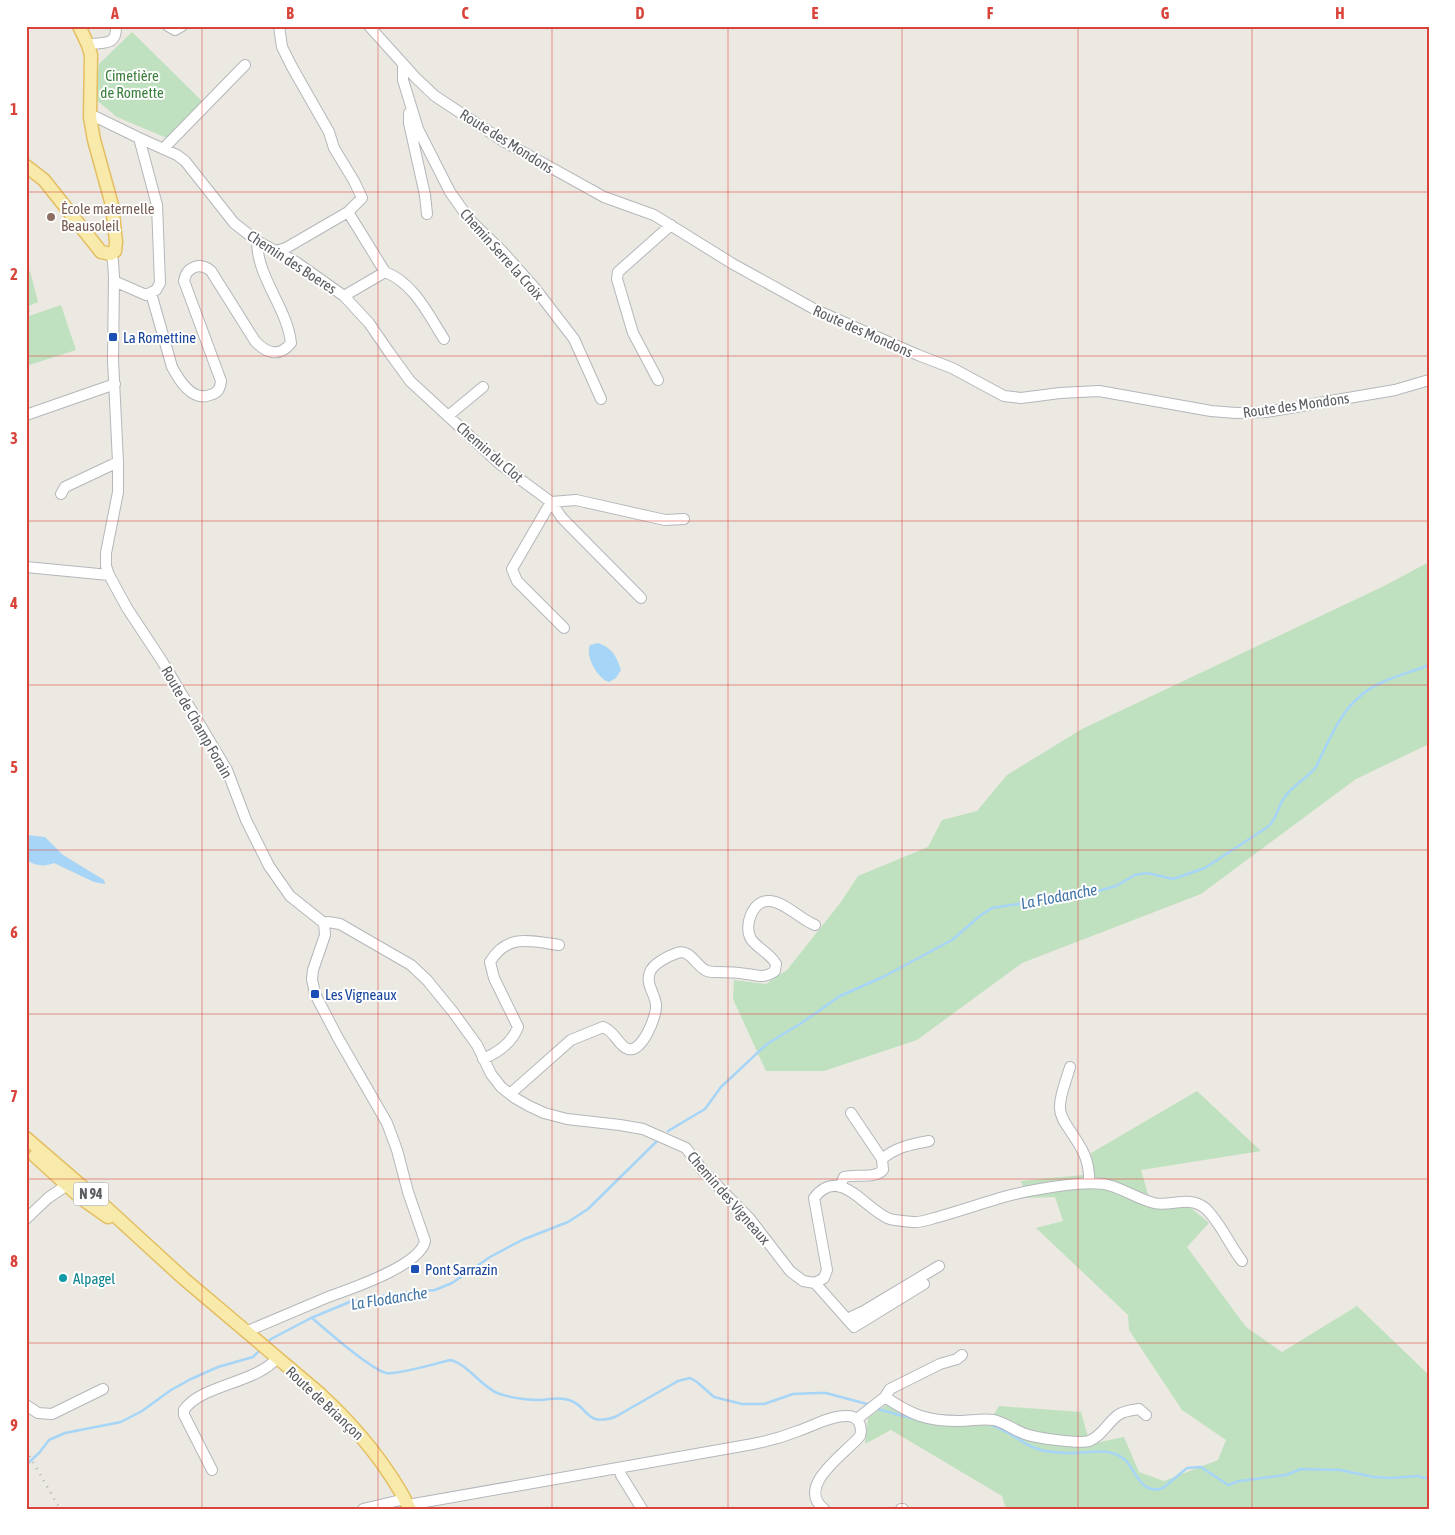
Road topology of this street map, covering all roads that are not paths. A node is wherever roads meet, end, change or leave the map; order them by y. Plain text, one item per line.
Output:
1 (79, 26) edge
2 (116, 26) edge
3 (168, 26) edge
4 (182, 26) edge
5 (279, 26) edge
6 (369, 26) edge
7 (88, 45) junction
8 (403, 64) junction
9 (245, 65) dead end
10 (410, 104) junction
11 (90, 117) junction
12 (139, 138) junction
13 (163, 149) junction
14 (26, 166) edge
15 (348, 212) junction
16 (427, 214) dead end
17 (671, 225) junction
18 (257, 240) junction
19 (276, 251) junction
20 (111, 254) junction
21 (386, 272) junction
22 (114, 281) junction
23 (151, 293) junction
24 (344, 296) junction
25 (444, 339) dead end
26 (658, 380) dead end
27 (1429, 380) edge
28 (114, 384) junction
29 (483, 387) dead end
30 (601, 399) dead end
31 (26, 415) edge
32 (448, 416) junction
33 (118, 462) junction
34 (61, 494) dead end
35 (551, 502) junction
36 (684, 520) dead end
37 (26, 567) edge
38 (109, 576) junction
39 (641, 598) dead end
40 (564, 628) dead end
41 (324, 923) junction
42 (816, 925) dead end
43 (560, 944) dead end
44 (483, 1058) junction
45 (1070, 1067) dead end
46 (510, 1094) junction
47 (851, 1113) dead end
48 (26, 1138) edge
49 (929, 1141) dead end
50 (26, 1146) edge
51 (882, 1159) junction
52 (54, 1168) junction
53 (61, 1182) junction
54 (1089, 1182) junction
55 (840, 1186) junction
56 (99, 1201) junction
57 (26, 1219) edge
58 (153, 1252) junction
59 (1242, 1261) dead end
60 (939, 1266) dead end
61 (815, 1283) junction
62 (924, 1284) dead end
63 (847, 1319) junction
64 (247, 1333) junction
65 (273, 1355) junction
66 (962, 1355) dead end
67 (103, 1389) dead end
68 (885, 1397) junction
69 (26, 1405) edge
70 (1146, 1414) dead end
71 (857, 1419) junction
72 (619, 1468) junction
73 (212, 1470) dead end
74 (409, 1506) edge
75 (363, 1509) edge
76 (642, 1509) edge
77 (824, 1509) edge

1 - 7 main road, Route de Champ Forain
2 - 7 street
3 - 4 street
5 - 15 street
6 - 8 street, Route des Mondons
7 - 11 main road, Route de Champ Forain
8 - 10 street, Chemin Serre la Croix
8 - 17 street, Route des Mondons
9 - 13 street
10 - 16 street, Chemin Serre la Croix
10 - 30 street, Chemin Serre la Croix
11 - 12 street, Chemin des Boeres
11 - 20 main road, Route de Champ Forain
12 - 13 street, Chemin des Boeres
12 - 23 street
13 - 18 street, Chemin des Boeres
14 - 20 main road
15 - 19 street
15 - 21 street
17 - 26 street
17 - 27 street, Route des Mondons
18 - 19 street, Chemin des Boeres
18 - 23 street
19 - 24 street, Chemin des Boeres
20 - 22 street, Route de Champ Forain
21 - 24 street, Chemin des Boeres
21 - 25 street
22 - 23 street
22 - 28 street, Route de Champ Forain
24 - 32 street, Chemin du Clot
28 - 31 street
28 - 33 street, Route de Champ Forain
29 - 32 street
32 - 35 street, Chemin du Clot
33 - 34 street
33 - 38 street, Route de Champ Forain
35 - 36 street
35 - 39 street, Chemin du Clot
35 - 40 street
37 - 38 street
38 - 41 street, Route de Champ Forain
41 - 44 street, Chemin des Vigneaux
41 - 64 street
42 - 46 street
43 - 44 street
44 - 46 street, Chemin des Vigneaux
45 - 54 street
46 - 61 street, Chemin des Vigneaux
47 - 51 street
48 - 52 main road, N 94
49 - 51 street
50 - 52 main road, N 94
51 - 55 street
52 - 53 main road, N 94
52 - 56 main road, N 94
53 - 56 street
53 - 57 street
53 - 58 main road, N 94
54 - 55 street
54 - 59 street
55 - 61 street
56 - 58 main road, N 94
58 - 64 main road, N 94
60 - 63 street
61 - 63 street
62 - 63 street
64 - 65 main road, N 94
65 - 73 street
65 - 74 main road, Route de Briançon / N 94
66 - 68 street
67 - 69 street
68 - 70 street
68 - 71 street
71 - 72 street
71 - 77 street
72 - 74 street
72 - 76 street
74 - 75 street

